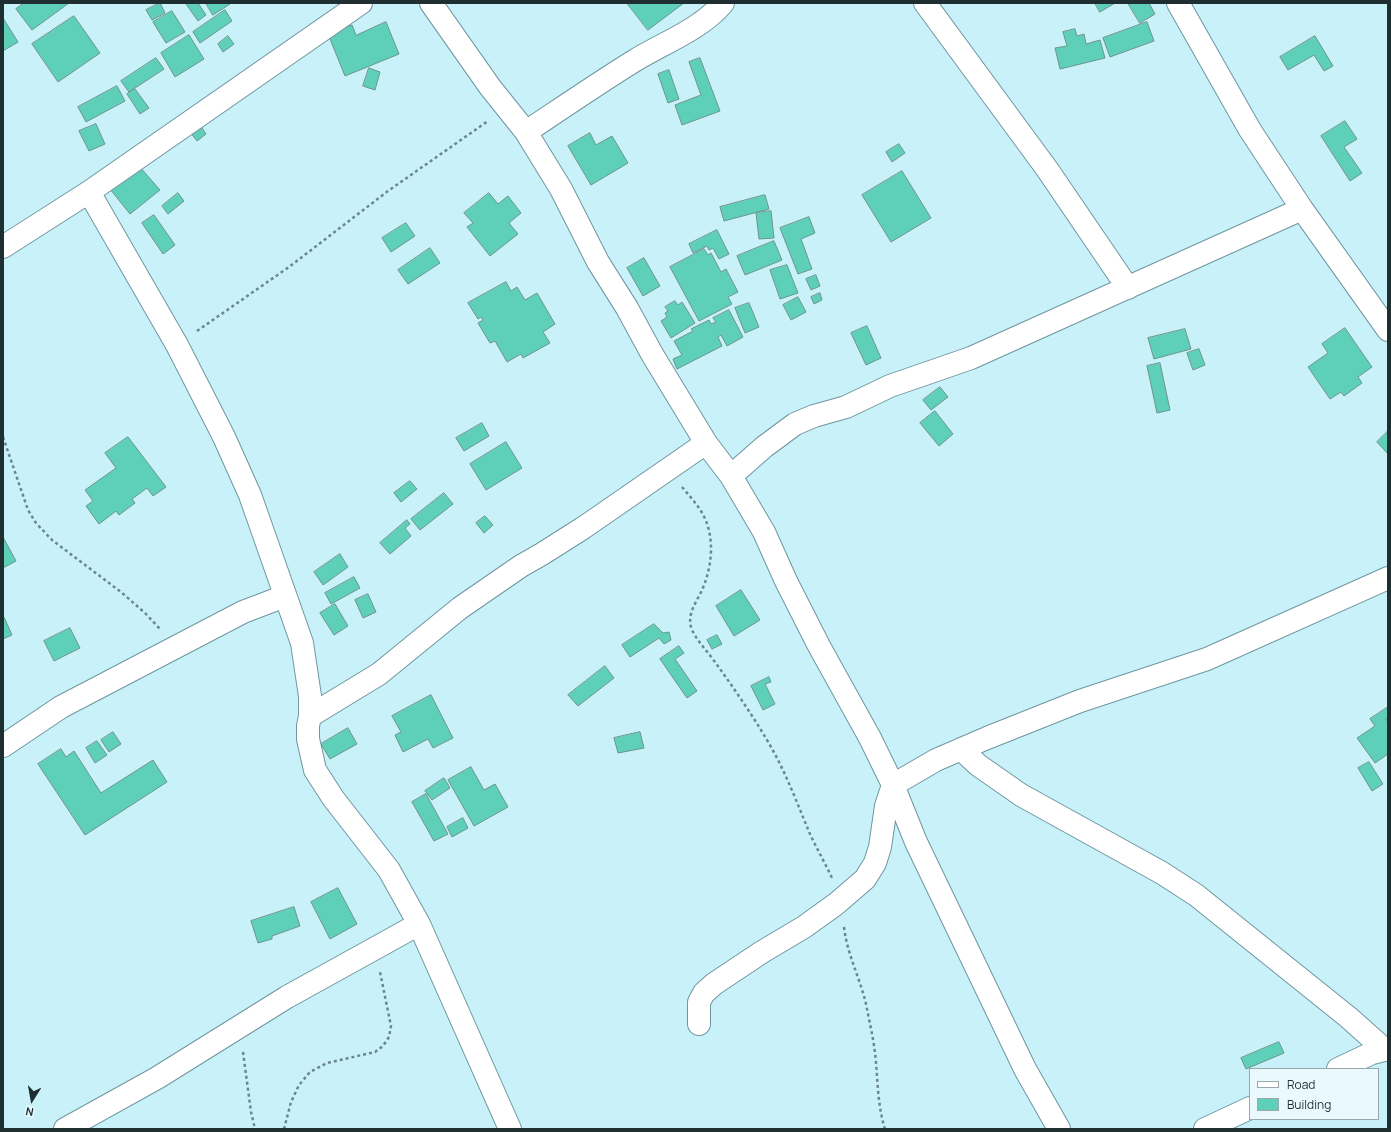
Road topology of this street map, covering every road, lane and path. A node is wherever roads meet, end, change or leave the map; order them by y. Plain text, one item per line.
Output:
1 (361, 3) edge
2 (431, 3) edge
3 (723, 3) edge
4 (925, 3) edge
5 (1178, 3) edge
6 (507, 108) junction
7 (526, 132) junction
8 (89, 192) junction
9 (1302, 209) junction
10 (3, 248) edge
11 (1128, 288) junction
12 (1388, 330) edge
13 (177, 345) junction
14 (3, 437) edge
15 (706, 443) junction
16 (668, 470) junction
17 (731, 476) junction
18 (1388, 578) edge
19 (285, 596) junction
20 (176, 647) junction
21 (310, 716) junction
22 (3, 746) edge
23 (961, 749) junction
24 (893, 785) junction
25 (840, 900) junction
26 (419, 924) junction
27 (376, 947) junction
28 (699, 1024) dead end
29 (240, 1026) junction
30 (1386, 1049) edge
31 (1340, 1068) edge
32 (1249, 1108) edge
33 (65, 1129) edge
34 (255, 1129) edge
35 (284, 1129) edge
36 (510, 1129) edge
37 (885, 1129) edge
38 (1059, 1129) edge
39 (1205, 1129) edge

1 - 8 street
2 - 6 street
3 - 7 street
4 - 11 street
5 - 9 street
6 - 7 street
6 - 13 path
7 - 15 street
8 - 10 street
8 - 13 street
9 - 11 street
9 - 12 street
11 - 17 street
13 - 19 street
14 - 20 path
15 - 16 street
15 - 17 street
16 - 21 street
16 - 25 path
17 - 24 street
18 - 23 street
19 - 20 street
19 - 21 street
20 - 22 street
21 - 26 street
23 - 24 street
23 - 30 street
24 - 25 street
24 - 38 street
25 - 28 street
25 - 37 path
26 - 27 street
26 - 36 street
27 - 29 street
27 - 35 path
29 - 33 street
29 - 34 path
30 - 31 street
32 - 39 street

